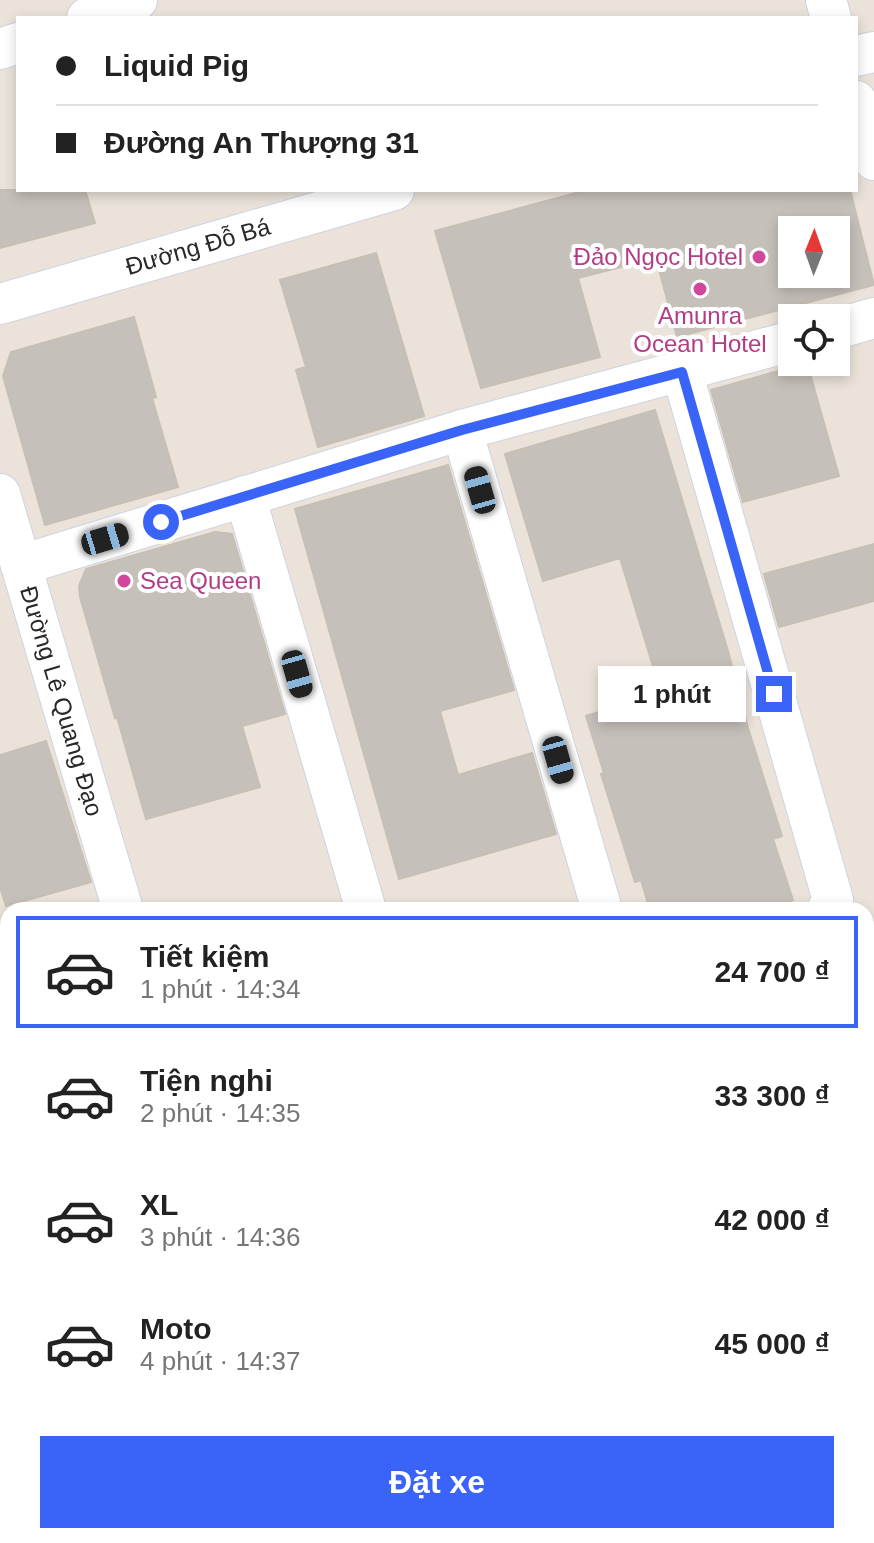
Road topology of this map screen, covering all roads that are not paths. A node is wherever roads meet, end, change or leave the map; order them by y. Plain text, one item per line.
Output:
1 (137, 0) edge
2 (93, 16) edge
3 (858, 108) edge
4 (874, 160) edge
5 (387, 192) edge
6 (0, 304) edge
7 (874, 318) edge
8 (850, 325) edge
9 (778, 345) edge
10 (682, 372) junction
11 (462, 430) junction
12 (0, 494) edge
13 (245, 496) junction
14 (21, 565) junction
15 (121, 902) edge
16 (364, 902) edge
17 (600, 902) edge
18 (832, 902) edge

1 - 2 street
3 - 4 street
5 - 6 street, Đường Đỗ Bá
7 - 8 street
9 - 10 street
10 - 11 street
10 - 18 street
11 - 13 street
11 - 17 street
12 - 14 street, Đường Lê Quang Đạo
13 - 14 street
13 - 16 street
14 - 15 street, Đường Lê Quang Đạo

